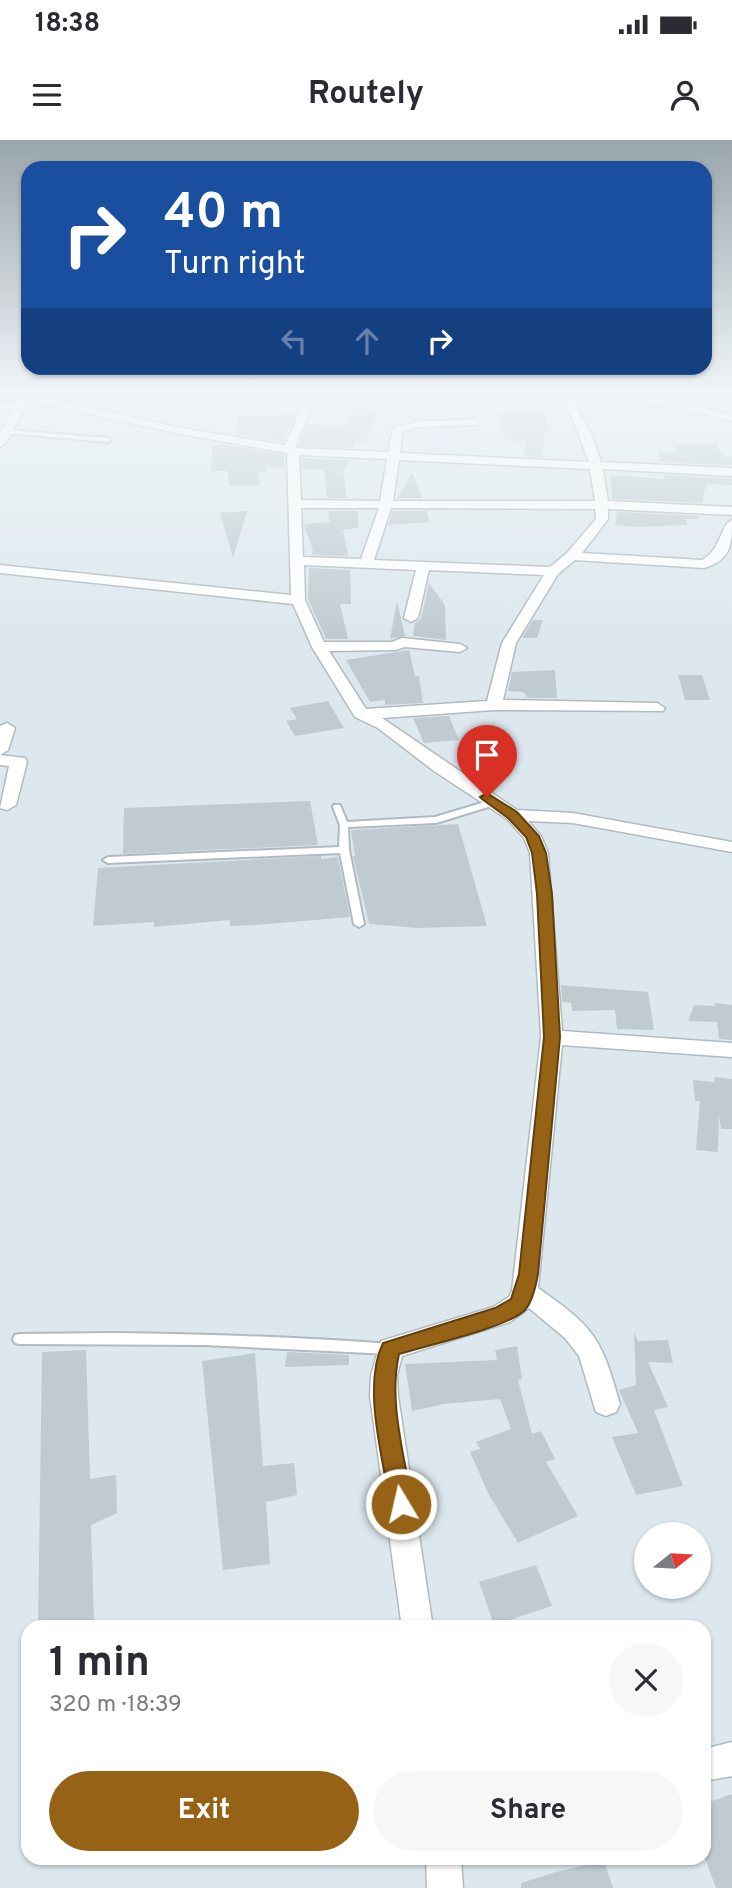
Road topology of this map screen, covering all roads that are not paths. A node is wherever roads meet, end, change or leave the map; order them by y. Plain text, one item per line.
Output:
1 (293, 472) edge
2 (391, 472) edge
3 (599, 472) edge
4 (296, 504) junction
5 (386, 505) junction
6 (602, 505) junction
7 (732, 511) edge
8 (732, 524) edge
9 (572, 556) junction
10 (298, 561) junction
11 (367, 562) junction
12 (424, 564) junction
13 (0, 569) edge
14 (552, 571) junction
15 (298, 600) junction
16 (411, 618) dead end
17 (319, 647) junction
18 (460, 648) dead end
19 (494, 705) junction
20 (657, 708) dead end
21 (361, 714) junction
22 (7, 728) dead end
23 (0, 750) edge
24 (0, 760) edge
25 (495, 802) junction
26 (7, 805) dead end
27 (337, 807) dead end
28 (513, 815) junction
29 (344, 825) junction
30 (732, 847) edge
31 (344, 850) junction
32 (108, 860) dead end
33 (359, 924) dead end
34 (552, 1037) junction
35 (732, 1050) edge
36 (525, 1292) junction
37 (20, 1339) dead end
38 (390, 1349) junction
39 (606, 1404) dead end
40 (417, 1620) edge
41 (732, 1759) edge
42 (711, 1764) edge
43 (443, 1865) edge
44 (445, 1888) edge

1 - 4 street
2 - 5 street
3 - 6 street
4 - 5 street
4 - 10 street
5 - 6 street
5 - 11 street
6 - 7 street
6 - 9 street
8 - 9 street
9 - 14 street
10 - 11 street
10 - 15 street
11 - 12 street
12 - 14 street
12 - 16 street
13 - 15 street
14 - 19 street
15 - 17 street
17 - 18 street
17 - 21 street
19 - 20 street
19 - 21 street
21 - 25 street
22 - 23 street
24 - 26 street
25 - 28 street
25 - 29 lane
27 - 29 lane
28 - 30 street
28 - 34 street
29 - 31 lane
31 - 32 lane
31 - 33 lane
34 - 35 street
34 - 36 street
36 - 38 street
36 - 39 street
37 - 38 lane
38 - 40 street
41 - 42 street
43 - 44 street

